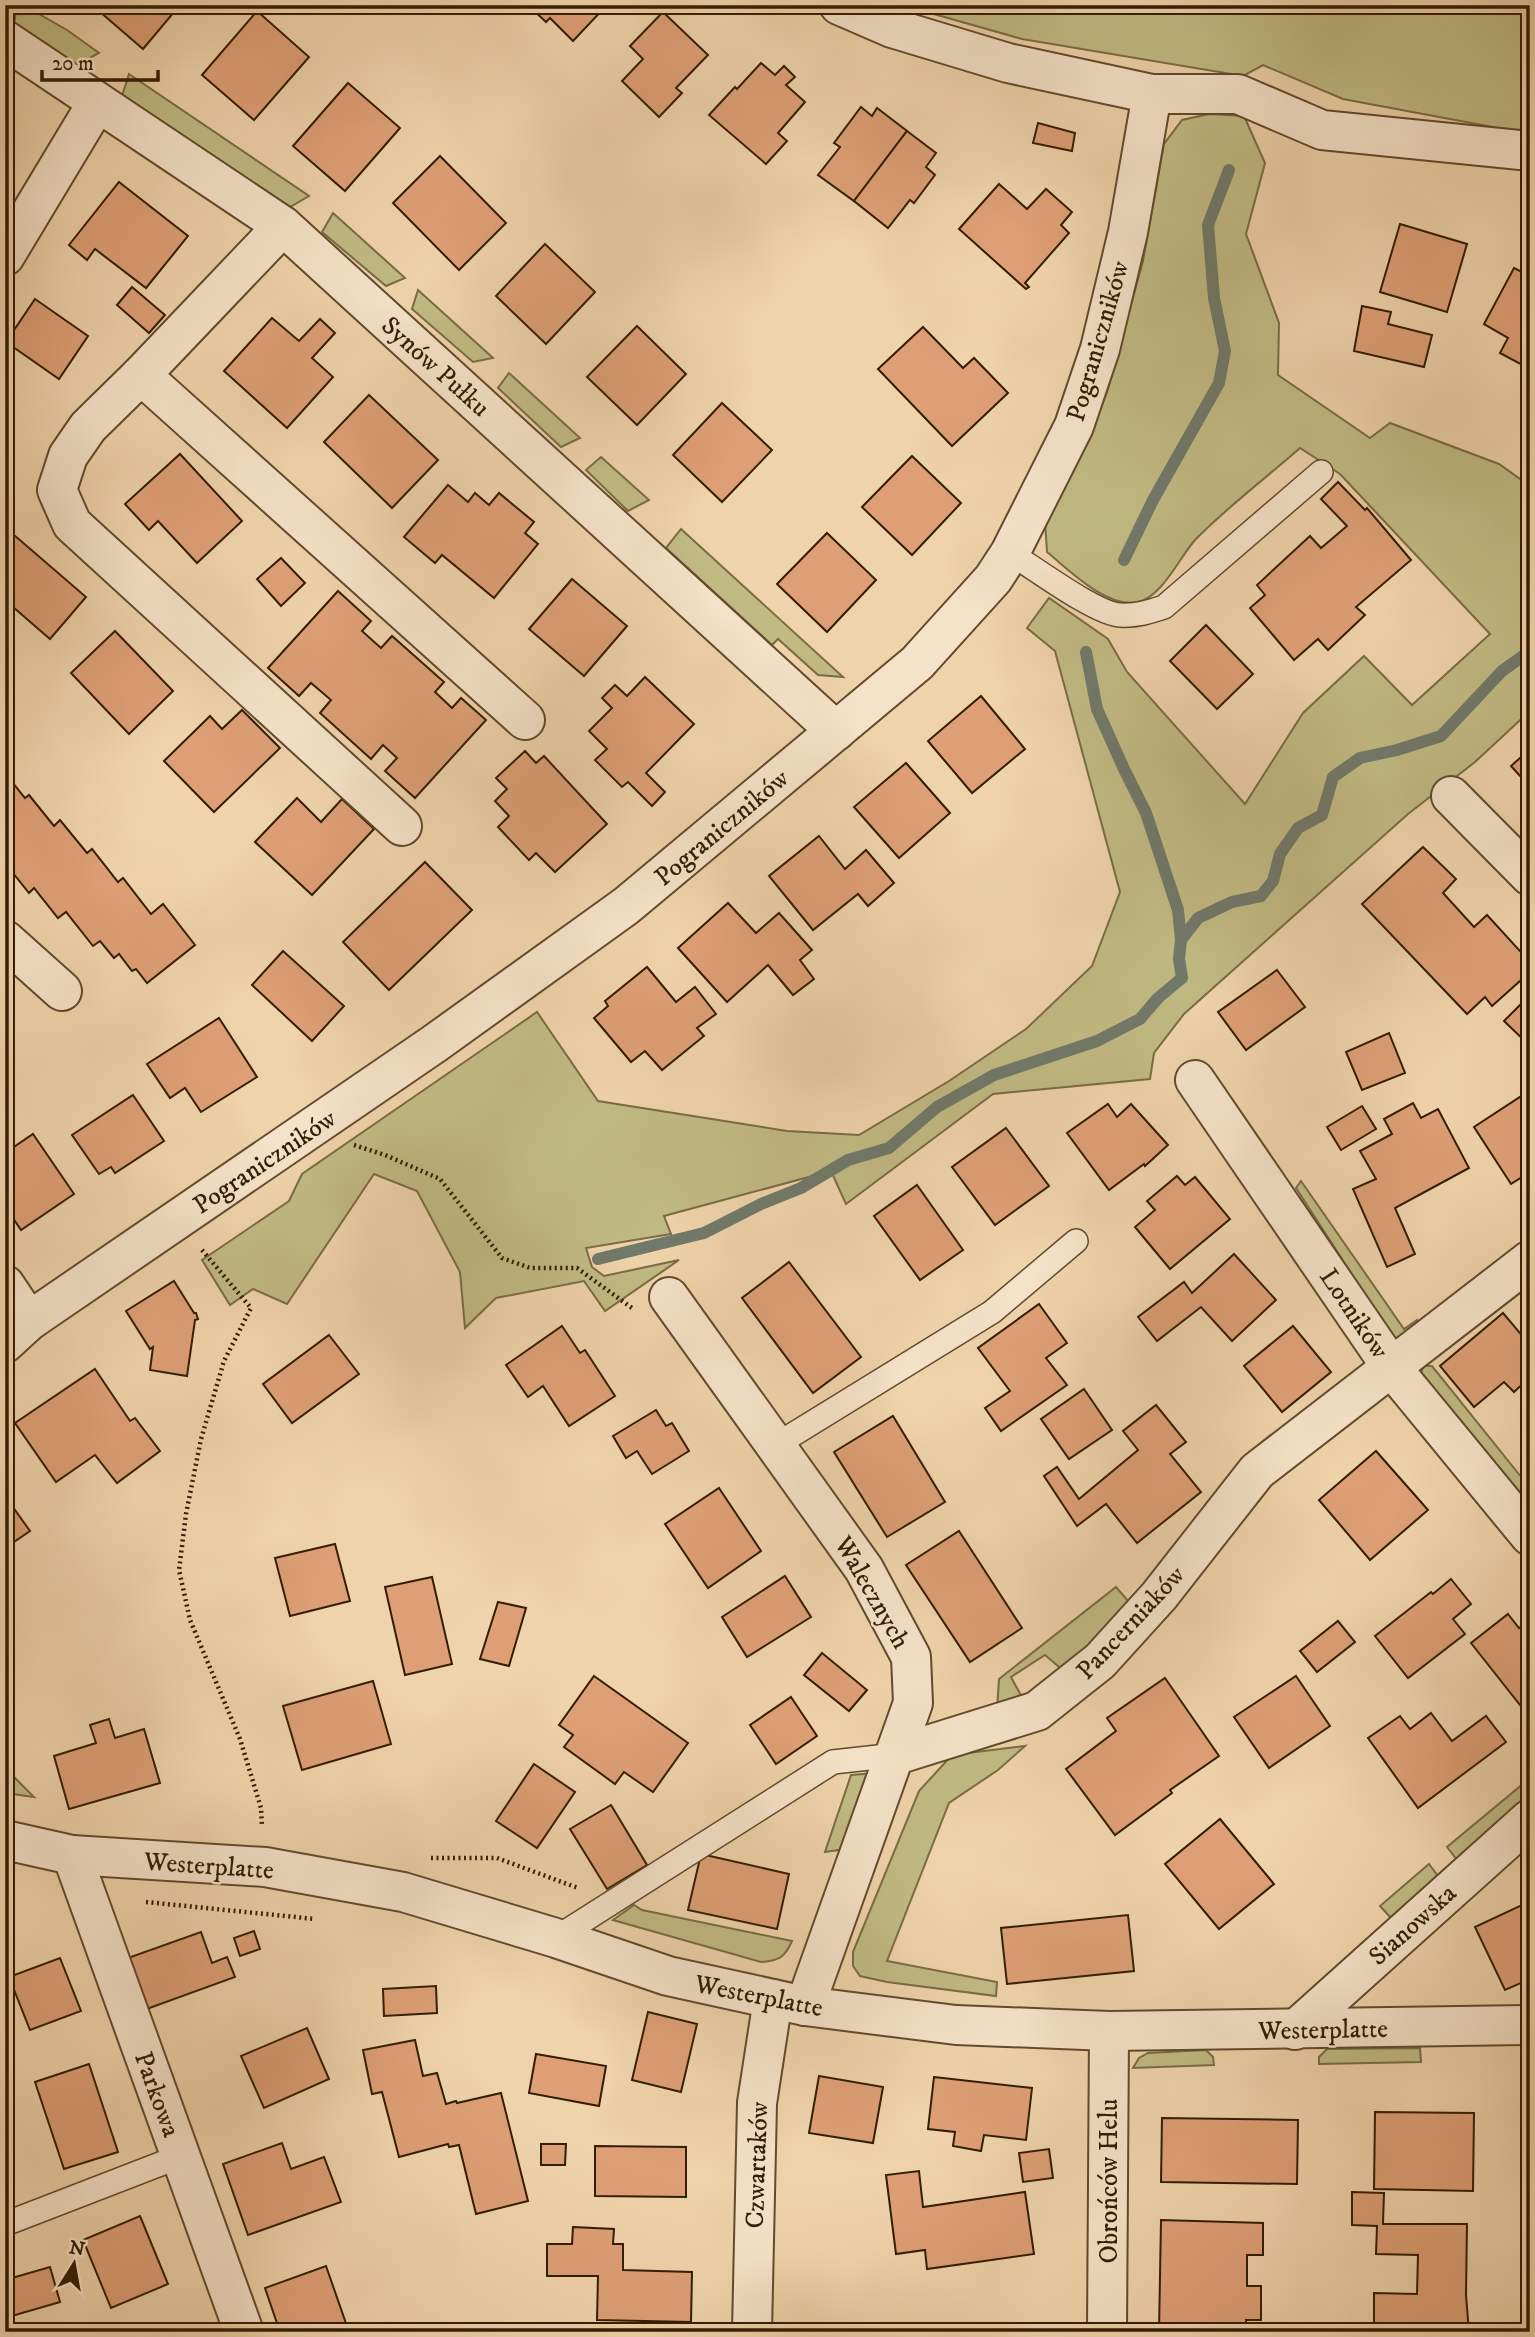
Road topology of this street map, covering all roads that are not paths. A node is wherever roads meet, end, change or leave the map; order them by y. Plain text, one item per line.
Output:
1 (839, 5) edge
2 (5, 40) edge
3 (1152, 94) junction
4 (97, 103) junction
5 (1530, 151) edge
6 (283, 226) junction
7 (5, 256) edge
8 (141, 375) junction
9 (1321, 472) dead end
10 (1010, 552) junction
11 (525, 720) dead end
12 (836, 731) junction
13 (1451, 796) dead end
14 (402, 826) dead end
15 (1530, 876) edge
16 (5, 940) edge
17 (62, 991) dead end
18 (1195, 1080) dead end
19 (1076, 1241) dead end
20 (1530, 1260) edge
21 (5, 1285) edge
22 (677, 1308) road end
23 (17, 1332) edge
24 (1392, 1368) junction
25 (776, 1445) junction
26 (1530, 1536) edge
27 (896, 1755) junction
28 (1530, 1819) edge
29 (5, 1840) edge
30 (72, 1855) junction
31 (556, 1938) junction
32 (789, 2003) junction
33 (1530, 2025) edge
34 (1295, 2030) junction
35 (1109, 2031) junction
36 (181, 2156) junction
37 (5, 2224) edge
38 (244, 2332) edge
39 (752, 2332) edge
40 (1107, 2332) edge

1 - 3 street
2 - 4 street, Synów Pułku
3 - 5 street
3 - 10 street, Pograniczników
4 - 6 street, Synów Pułku
4 - 7 street
6 - 8 street
6 - 12 street, Synów Pułku
8 - 11 street
8 - 14 street
9 - 10 lane
10 - 12 street, Pograniczników
12 - 23 street, Pograniczników
13 - 15 street
16 - 17 street
18 - 24 street, Lotników
19 - 25 lane
20 - 24 street, Pancerniaków
21 - 23 street
22 - 25 street, Walecznych
24 - 26 street, Lotników
24 - 27 street, Pancerniaków
25 - 27 street, Walecznych
27 - 31 lane, Pancerniaków
27 - 32 street, Walecznych
28 - 34 street, Sianowska
29 - 30 street, Westerplatte
30 - 31 street, Westerplatte
30 - 36 street, Parkowa
31 - 32 street, Westerplatte
32 - 35 street, Westerplatte
32 - 39 street, Czwartaków
33 - 34 street, Westerplatte
34 - 35 street, Westerplatte
35 - 40 street, Obrońców Helu
36 - 37 lane
36 - 38 street, Parkowa

